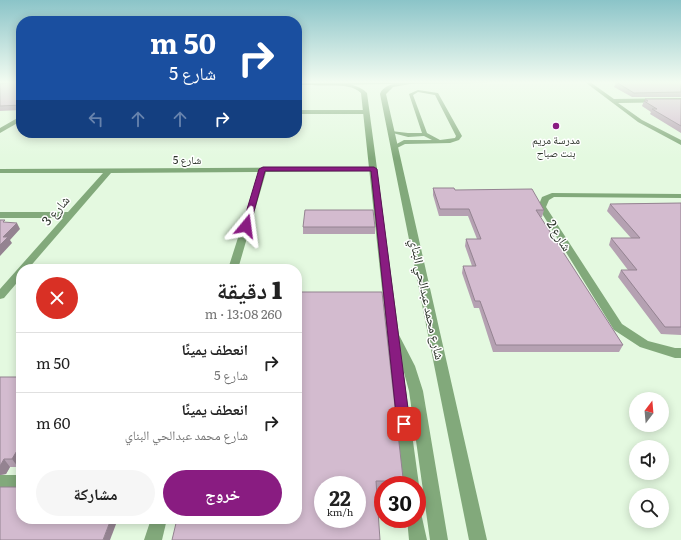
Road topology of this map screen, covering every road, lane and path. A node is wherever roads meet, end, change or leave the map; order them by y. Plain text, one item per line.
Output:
1 (367, 107) edge
2 (375, 107) edge
3 (387, 107) edge
4 (416, 107) edge
5 (444, 107) edge
6 (621, 107) edge
7 (302, 112) edge
8 (366, 112) junction
9 (16, 121) edge
10 (0, 130) edge
11 (391, 132) junction
12 (425, 134) junction
13 (439, 141) junction
14 (680, 142) edge
15 (394, 145) junction
16 (263, 169) junction
17 (374, 169) junction
18 (109, 170) junction
19 (0, 171) edge
20 (681, 196) edge
21 (0, 215) edge
22 (70, 216) junction
23 (27, 264) edge
24 (234, 264) edge
25 (16, 278) edge
26 (0, 296) edge
27 (393, 333) junction
28 (681, 353) edge
29 (410, 476) edge
30 (0, 481) edge
31 (16, 481) edge
32 (157, 524) edge
33 (416, 528) edge
34 (152, 540) edge
35 (418, 540) edge
36 (439, 540) edge
37 (478, 540) edge

1 - 8 street
2 - 15 street
3 - 11 street, شارع محمد عبدالحي البناي
4 - 12 lane
5 - 13 lane
6 - 14 street
7 - 8 street
8 - 17 street
9 - 10 street
11 - 12 lane
11 - 15 street, شارع محمد عبدالحي البناي
12 - 13 lane
13 - 15 lane
15 - 37 street, شارع محمد عبدالحي البناي
16 - 17 street, شارع 5
16 - 18 street, شارع 5
16 - 24 street
17 - 27 street
18 - 19 street, شارع 5
18 - 22 street, شارع 3
20 - 28 street, شارع 2
21 - 22 street
22 - 23 street, شارع 3
25 - 26 street
27 - 29 street
27 - 36 street
30 - 31 lane
32 - 34 street
33 - 35 street

